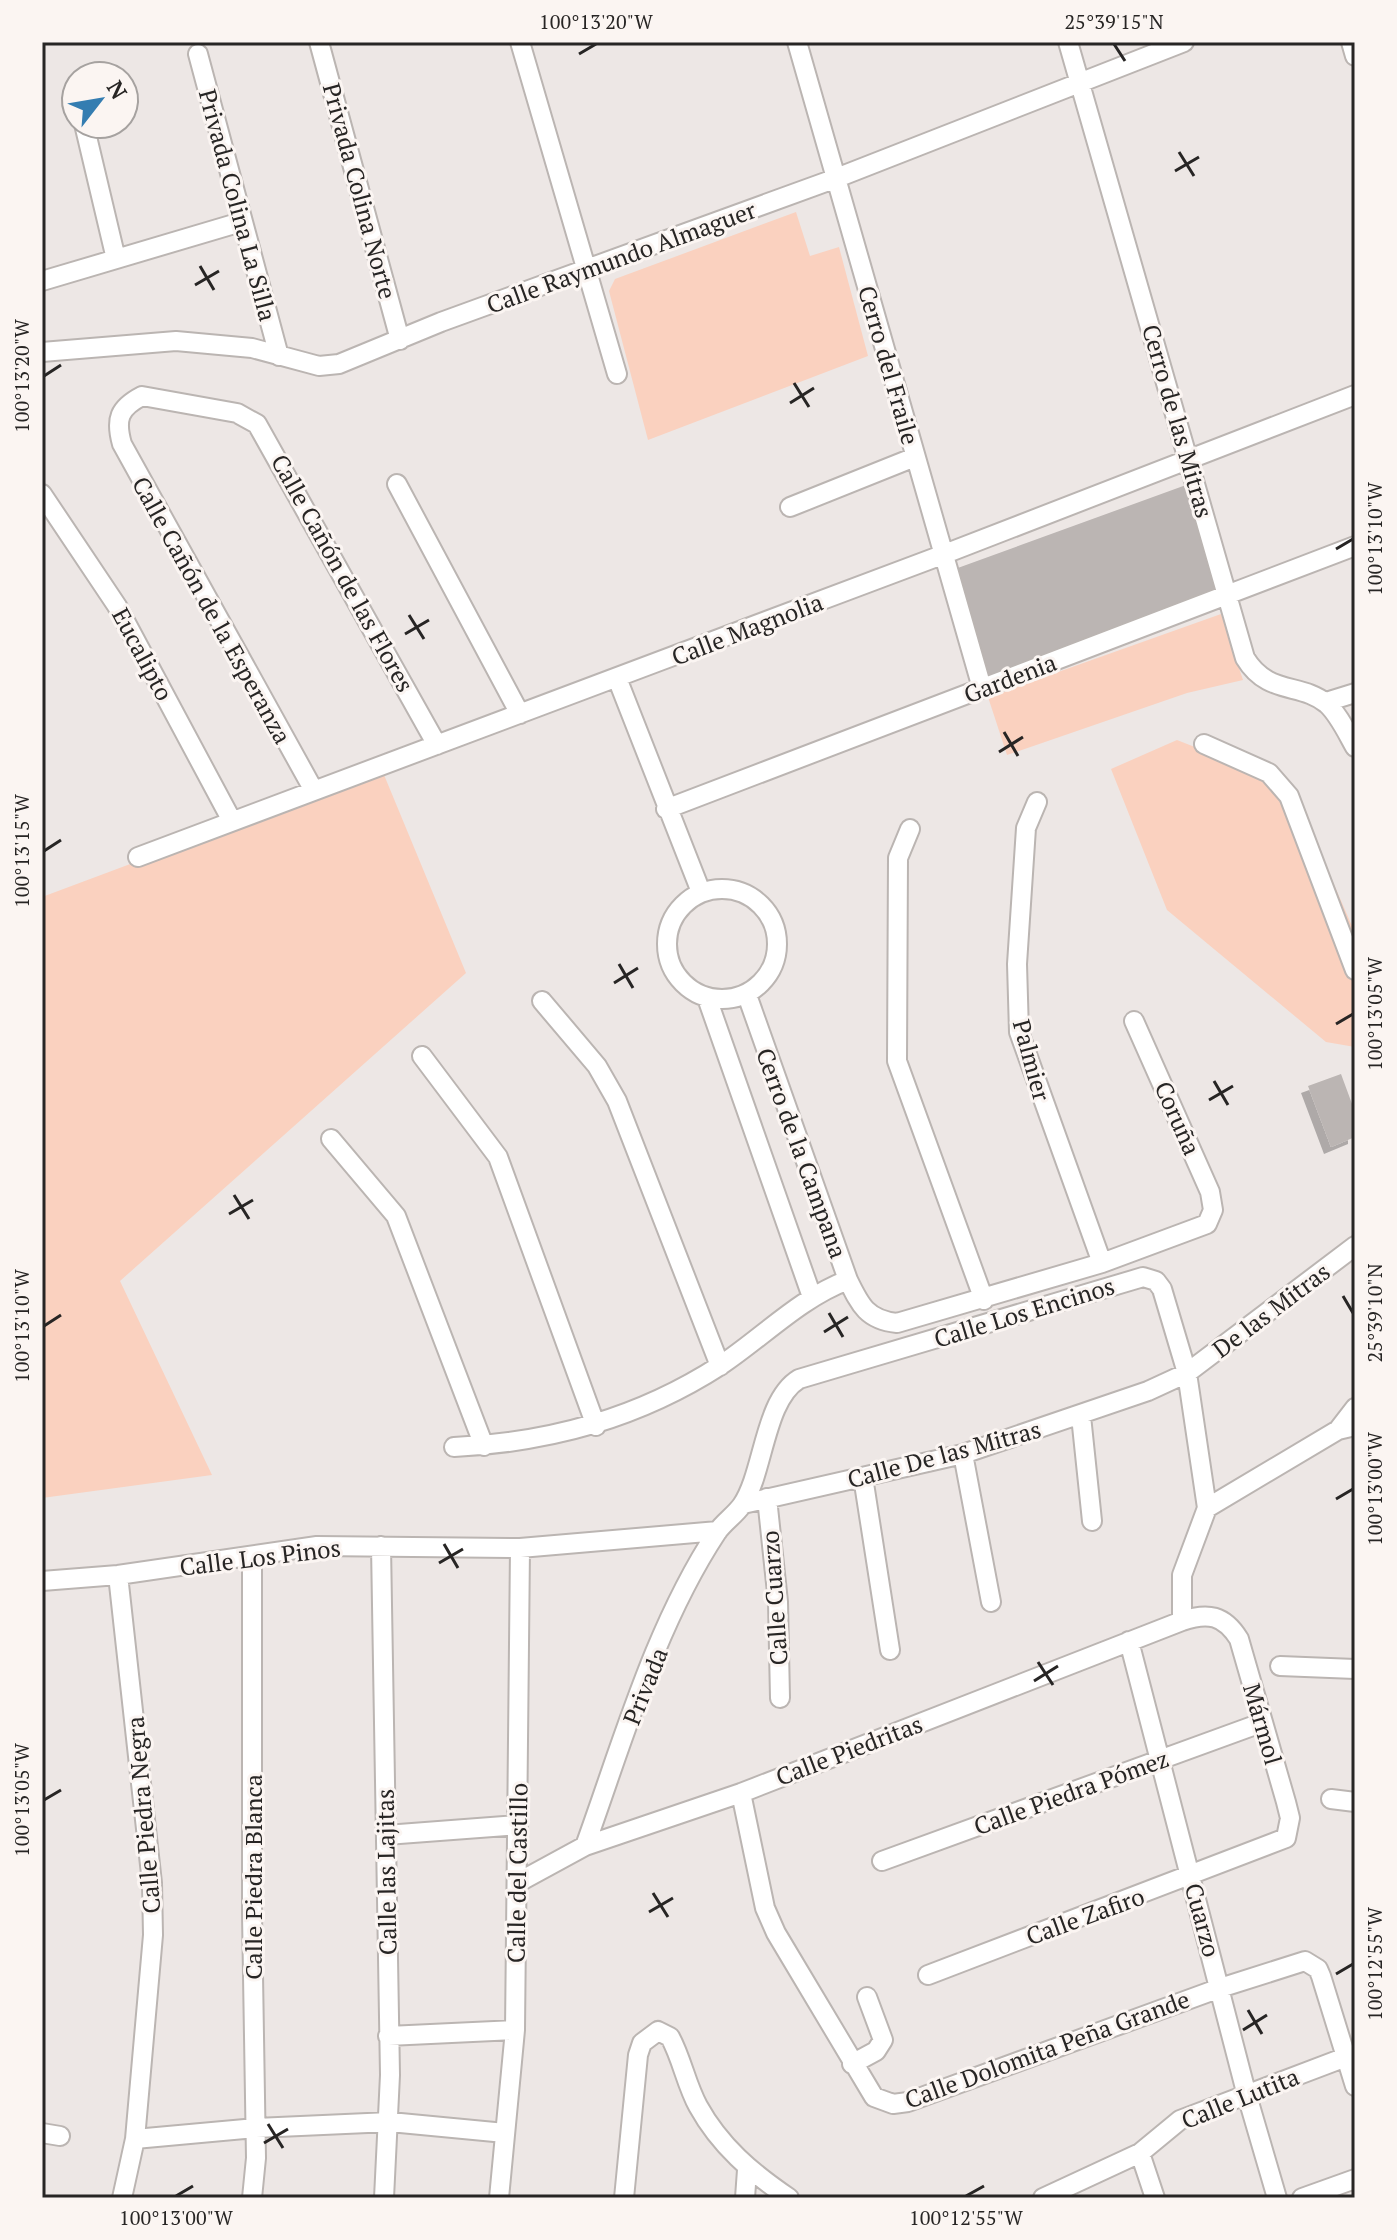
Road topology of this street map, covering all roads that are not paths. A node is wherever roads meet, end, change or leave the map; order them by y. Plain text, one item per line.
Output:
1 (319, 42) edge
2 (520, 42) edge
3 (797, 42) edge
4 (1068, 42) edge
5 (1184, 42) edge
6 (1351, 42) edge
7 (198, 54) dead end
8 (1355, 56) edge
9 (1079, 82) junction
10 (88, 140) edge
11 (834, 179) junction
12 (241, 222) junction
13 (116, 259) junction
14 (587, 270) junction
15 (42, 281) edge
16 (400, 340) junction
17 (42, 352) edge
18 (279, 356) junction
19 (617, 374) dead end
20 (1355, 395) edge
21 (237, 413) joint
22 (915, 457) junction
23 (1190, 460) junction
24 (397, 484) dead end
25 (42, 494) edge
26 (790, 507) dead end
27 (1355, 546) edge
28 (942, 555) junction
29 (1227, 596) junction
30 (617, 678) junction
31 (982, 688) junction
32 (1355, 693) edge
33 (1326, 702) junction
34 (520, 714) junction
35 (1204, 744) dead end
36 (437, 745) junction
37 (1355, 747) edge
38 (313, 789) junction
39 (1037, 802) dead end
40 (666, 809) junction
41 (232, 821) junction
42 (910, 829) dead end
43 (138, 857) dead end
44 (701, 892) junction
45 (1355, 970) edge
46 (747, 995) junction
47 (707, 998) junction
48 (542, 1001) dead end
49 (1134, 1021) dead end
50 (422, 1056) dead end
51 (331, 1139) dead end
52 (1355, 1246) edge
53 (1102, 1263) junction
54 (848, 1280) junction
55 (812, 1297) junction
56 (984, 1300) junction
57 (720, 1366) junction
58 (1187, 1373) junction
59 (1355, 1408) edge
60 (1081, 1416) junction
61 (596, 1426) junction
62 (1347, 1428) edge
63 (484, 1446) junction
64 (454, 1447) dead end
65 (963, 1454) junction
66 (863, 1477) junction
67 (767, 1498) junction
68 (743, 1504) junction
69 (1207, 1508) junction
70 (1092, 1521) dead end
71 (718, 1531) junction
72 (381, 1546) junction
73 (520, 1548) junction
74 (252, 1556) junction
75 (118, 1575) junction
76 (42, 1581) edge
77 (991, 1602) dead end
78 (1218, 1617) joint
79 (1182, 1621) junction
80 (1129, 1641) junction
81 (890, 1650) dead end
82 (1280, 1666) dead end
83 (1355, 1669) edge
84 (780, 1698) dead end
85 (1261, 1723) junction
86 (1160, 1760) junction
87 (741, 1793) junction
88 (1331, 1799) dead end
89 (1355, 1802) edge
90 (600, 1805) junction
91 (518, 1825) junction
92 (622, 1834) junction
93 (386, 1835) junction
94 (1286, 1838) joint
95 (585, 1846) junction
96 (882, 1861) dead end
97 (1191, 1877) junction
98 (517, 1883) junction
99 (928, 1975) dead end
100 (1220, 1988) junction
101 (867, 1997) dead end
102 (515, 2030) junction
103 (388, 2036) junction
104 (1346, 2057) junction
105 (852, 2064) junction
106 (1355, 2086) edge
107 (1246, 2092) junction
108 (390, 2122) junction
109 (256, 2128) junction
110 (505, 2133) junction
111 (135, 2139) junction
112 (1140, 2153) junction
113 (747, 2170) junction
114 (1355, 2179) edge
115 (122, 2198) edge
116 (252, 2198) edge
117 (384, 2198) edge
118 (499, 2198) edge
119 (624, 2198) edge
120 (745, 2198) edge
121 (789, 2198) edge
122 (1044, 2198) edge
123 (1155, 2198) edge
124 (1277, 2198) edge
125 (1302, 2198) edge

1 - 16 street, Privada Colina Norte
2 - 14 street
3 - 11 street, Cerro del Fraile
4 - 9 street, Cerro de las Mitras
5 - 9 street, Calle Raymundo Almaguer
6 - 8 street
7 - 12 street, Privada Colina La Silla
9 - 11 street, Calle Raymundo Almaguer
9 - 23 street, Cerro de las Mitras
10 - 13 street
11 - 14 street, Calle Raymundo Almaguer
11 - 22 street, Cerro del Fraile
12 - 13 street
12 - 18 street, Privada Colina La Silla
13 - 15 street
14 - 16 street, Calle Raymundo Almaguer
14 - 19 street
16 - 18 street, Calle Raymundo Almaguer
17 - 18 street, Calle Raymundo Almaguer
20 - 23 street, Calle Magnolia
21 - 36 street, Calle Cañón de las Flores
21 - 38 street, Calle Cañón de la Esperanza
22 - 26 street
22 - 28 street, Cerro del Fraile
23 - 28 street, Calle Magnolia
23 - 29 street, Cerro de las Mitras
24 - 34 street
25 - 41 street, Eucalipto
27 - 29 street, Gardenia
28 - 30 street, Calle Magnolia
28 - 31 street, Cerro del Fraile
29 - 31 street, Gardenia
29 - 33 street, Cerro de las Mitras
30 - 34 street, Calle Magnolia
30 - 40 street
31 - 40 street, Gardenia
32 - 33 street
33 - 37 street
34 - 36 street, Calle Magnolia
35 - 45 street
36 - 38 street, Calle Magnolia
38 - 41 street, Calle Magnolia
39 - 53 street, Palmier
40 - 44 street
41 - 43 street, Calle Magnolia
42 - 56 street
44 - 46 street
44 - 47 street
46 - 47 street
46 - 54 street, Cerro de la Campana
47 - 55 street
48 - 57 street
49 - 53 street, Coruña
50 - 61 street
51 - 63 street
52 - 58 street, De las Mitras
53 - 56 street
54 - 55 street
54 - 56 street, Cerro de la Campana
55 - 57 street
57 - 61 street
58 - 60 street, Calle De las Mitras
58 - 68 street, Calle Los Encinos
58 - 69 street, Calle Los Encinos
59 - 62 street
60 - 65 street, Calle De las Mitras
60 - 70 street
61 - 63 street
62 - 69 street
63 - 64 street
65 - 66 street, Calle De las Mitras
65 - 77 street
66 - 67 street, Calle De las Mitras
66 - 81 street
67 - 68 street, Calle De las Mitras
67 - 84 street, Calle Cuarzo
68 - 71 street, Privada
69 - 79 street
71 - 73 street, Calle Los Pinos
71 - 90 street, Privada
72 - 73 street, Calle Los Pinos
72 - 74 street, Calle Los Pinos
72 - 93 street, Calle las Lajitas
73 - 91 street, Calle del Castillo
74 - 75 street, Calle Los Pinos
74 - 109 street, Calle Piedra Blanca
75 - 76 street, Calle Los Pinos
75 - 111 street, Calle Piedra Negra
78 - 79 street, Calle Piedritas
78 - 85 street, Mármol
79 - 80 street, Calle Piedritas
80 - 86 street, Cuarzo
80 - 87 street, Calle Piedritas
82 - 83 street
85 - 86 street, Calle Piedra Pómez
85 - 94 street, Mármol
86 - 96 street, Calle Piedra Pómez
86 - 97 street, Cuarzo
87 - 92 street, Calle Piedritas
87 - 105 street, Calle Dolomita Peña Grande
88 - 89 street
90 - 92 street
90 - 95 street, Privada
91 - 93 street
91 - 98 street, Calle del Castillo
92 - 95 street, Calle Piedritas
93 - 103 street, Calle las Lajitas
94 - 97 street, Calle Zafiro
95 - 98 street, Calle Piedritas
97 - 99 street, Calle Zafiro
97 - 100 street, Cuarzo
98 - 102 street, Calle del Castillo
100 - 104 street, Calle Dolomita Peña Grande
100 - 105 street, Calle Dolomita Peña Grande
100 - 107 street, Cuarzo
101 - 105 street
102 - 103 street
102 - 110 street, Calle del Castillo
103 - 108 street, Calle las Lajitas
104 - 106 street
104 - 107 street, Calle Lutita
107 - 112 street, Calle Lutita
107 - 124 street, Cuarzo
108 - 109 street
108 - 110 street
108 - 117 street, Calle las Lajitas
109 - 111 street
109 - 116 street, Calle Piedra Blanca
110 - 118 street, Calle del Castillo
111 - 115 street, Calle Piedra Negra
112 - 122 street, Calle Lutita
112 - 123 street
113 - 119 street
113 - 120 street
113 - 121 street
114 - 125 street

